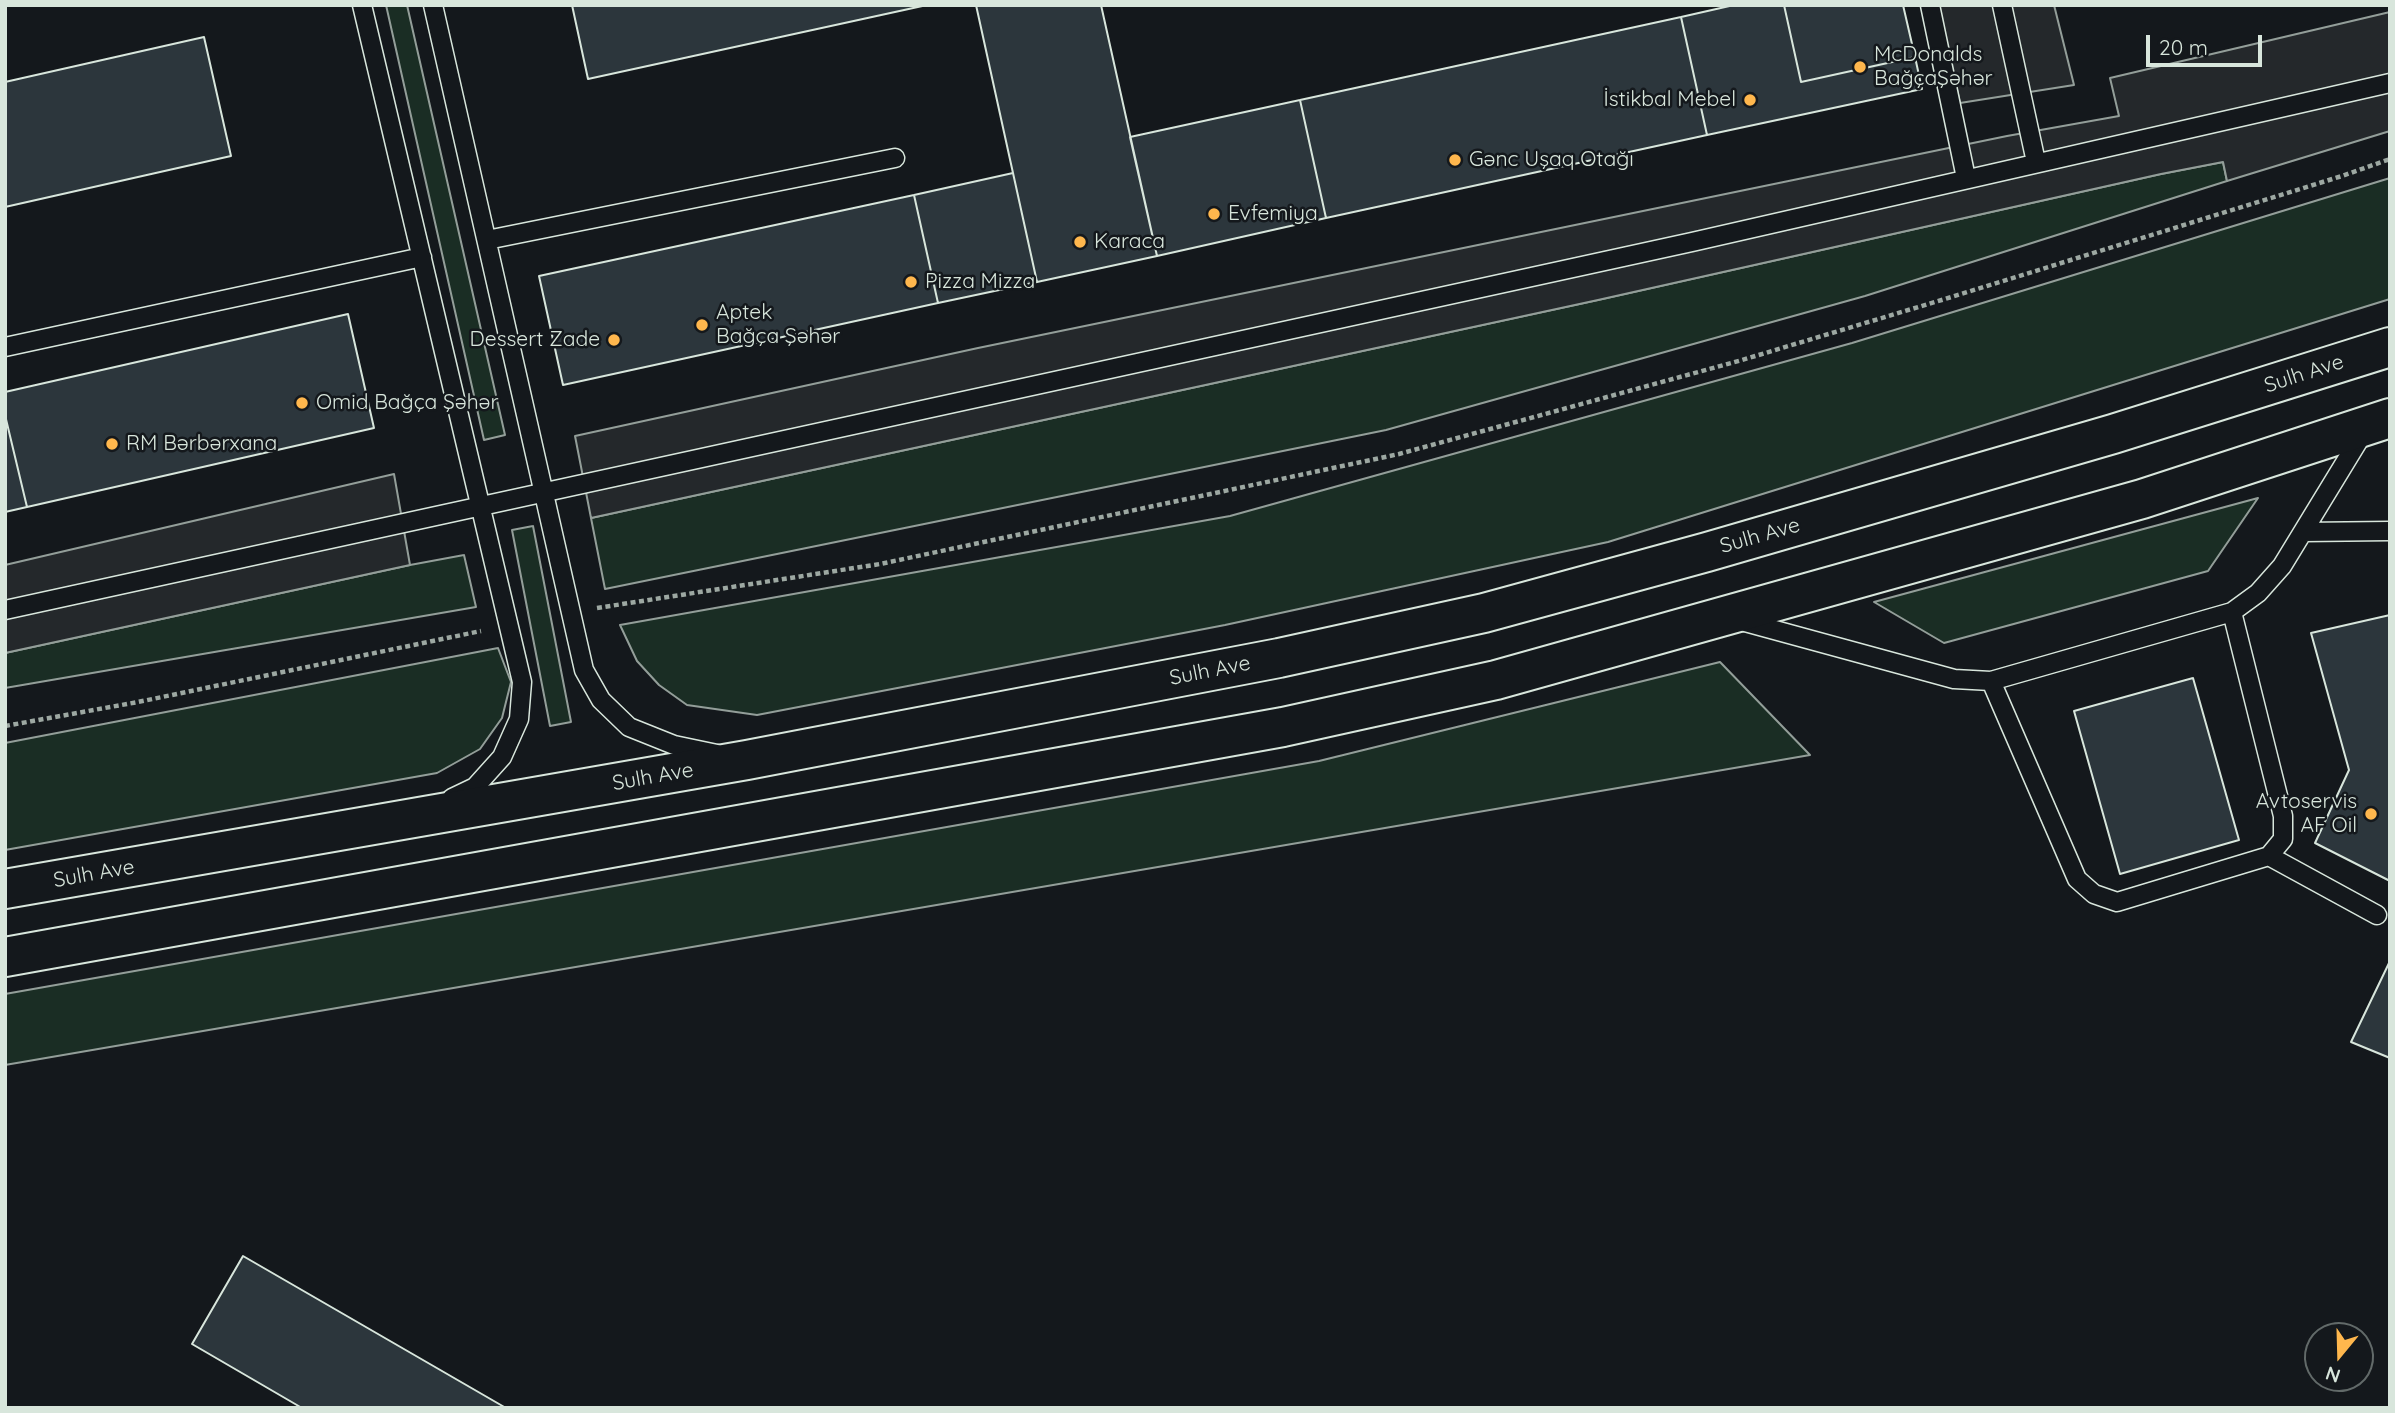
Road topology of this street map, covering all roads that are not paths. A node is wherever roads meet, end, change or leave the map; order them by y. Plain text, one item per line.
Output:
1 (362, 5) edge
2 (433, 5) edge
3 (1930, 5) edge
4 (2002, 5) edge
5 (2390, 83) edge
6 (895, 158) dead end
7 (2036, 162) junction
8 (1966, 178) junction
9 (487, 240) junction
10 (422, 257) junction
11 (5, 347) edge
12 (2390, 347) edge
13 (2379, 422) edge
14 (544, 491) junction
15 (480, 505) junction
16 (2390, 531) edge
17 (2303, 533) junction
18 (5, 610) edge
19 (2232, 612) junction
20 (1725, 617) junction
21 (1991, 681) junction
22 (747, 760) junction
23 (410, 820) junction
24 (2269, 856) junction
25 (5, 889) edge
26 (2377, 915) dead end
27 (5, 957) edge

1 - 10 lane
2 - 9 lane
3 - 8 lane
4 - 7 lane
5 - 7 lane
6 - 9 lane
7 - 8 lane
8 - 14 lane
9 - 14 lane
10 - 11 lane
10 - 15 lane
12 - 22 highway, Sulh Ave
13 - 17 lane
13 - 20 highway
14 - 15 lane
14 - 22 lane
15 - 18 lane
15 - 23 lane
16 - 17 lane
17 - 19 lane
19 - 21 lane
19 - 24 lane
20 - 21 lane
20 - 27 highway
21 - 24 lane
22 - 23 highway, Sulh Ave
23 - 25 highway, Sulh Ave
24 - 26 lane

